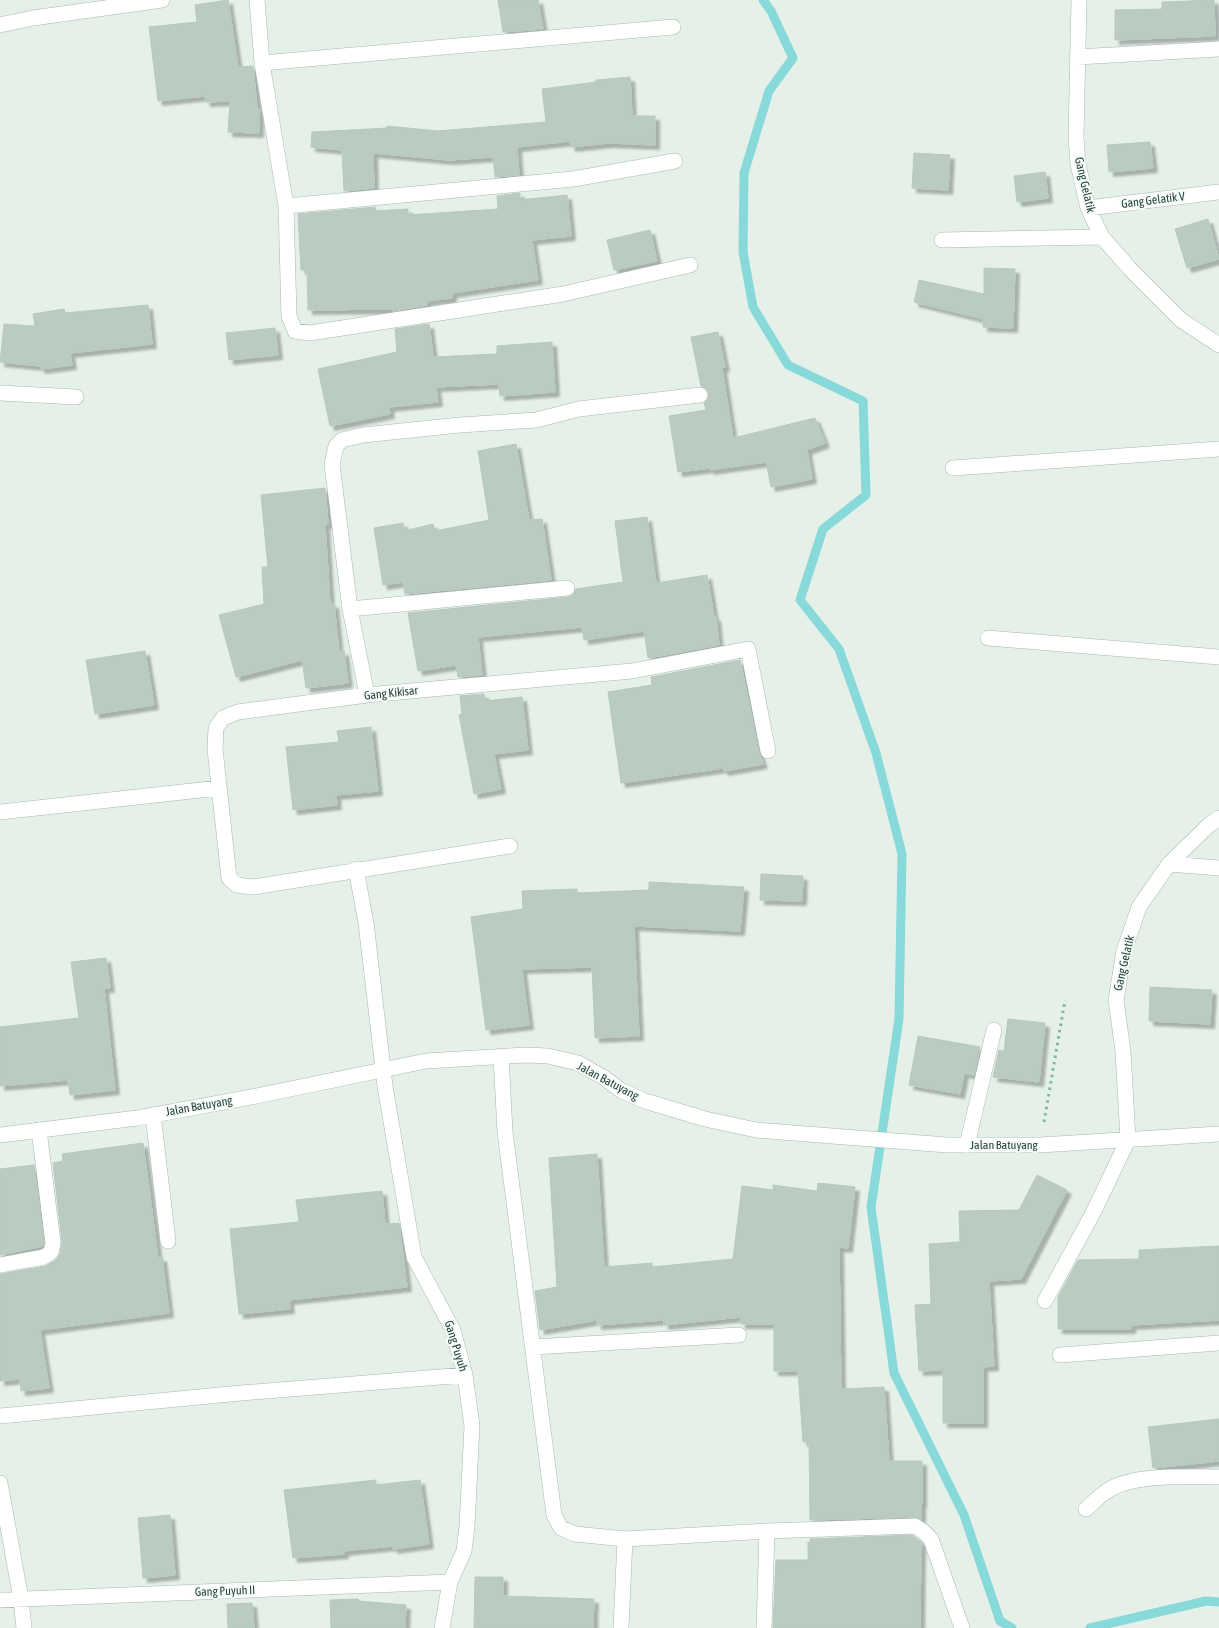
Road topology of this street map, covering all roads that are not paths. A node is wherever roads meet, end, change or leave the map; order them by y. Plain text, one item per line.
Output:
1 (162, 0) edge
2 (256, 0) edge
3 (1079, 0) edge
4 (0, 25) edge
5 (673, 27) dead end
6 (1219, 49) edge
7 (1077, 57) junction
8 (262, 63) junction
9 (674, 161) dead end
10 (1219, 192) edge
11 (286, 206) junction
12 (1088, 208) junction
13 (1102, 236) junction
14 (942, 240) dead end
15 (690, 265) dead end
16 (1219, 345) edge
17 (0, 393) edge
18 (700, 395) dead end
19 (76, 397) dead end
20 (1219, 449) edge
21 (953, 468) dead end
22 (566, 588) dead end
23 (350, 608) junction
24 (988, 638) dead end
25 (1219, 657) edge
26 (367, 695) junction
27 (768, 751) dead end
28 (219, 788) junction
29 (0, 812) edge
30 (1219, 818) edge
31 (510, 846) dead end
32 (1169, 864) junction
33 (1219, 868) edge
34 (356, 869) junction
35 (994, 1030) dead end
36 (501, 1056) junction
37 (382, 1070) junction
38 (153, 1115) junction
39 (39, 1130) junction
40 (1219, 1134) edge
41 (0, 1135) edge
42 (1128, 1140) junction
43 (967, 1145) junction
44 (168, 1241) dead end
45 (0, 1265) edge
46 (1046, 1301) dead end
47 (739, 1335) dead end
48 (1219, 1343) edge
49 (533, 1347) junction
50 (1060, 1355) dead end
51 (465, 1375) junction
52 (0, 1416) edge
53 (1219, 1477) edge
54 (0, 1483) edge
55 (1086, 1510) dead end
56 (767, 1531) junction
57 (625, 1539) junction
58 (450, 1582) junction
59 (21, 1599) junction
60 (0, 1600) edge
61 (24, 1628) edge
62 (442, 1628) edge
63 (621, 1628) edge
64 (764, 1628) edge
65 (962, 1628) edge

1 - 4 street
2 - 8 street
3 - 7 street, Gang Gelatik
5 - 8 street
6 - 7 street
7 - 12 street, Gang Gelatik
8 - 11 street
9 - 11 street
10 - 12 street, Gang Gelatik V
11 - 15 street
12 - 13 street, Gang Gelatik
13 - 14 street
13 - 16 street, Gang Gelatik
17 - 19 street
18 - 23 street
20 - 21 street
22 - 23 street
23 - 26 street
24 - 25 street
26 - 27 street, Gang Kikisar
26 - 28 street, Gang Kikisar
28 - 29 street
28 - 34 street, Gang Kikisar
30 - 32 street, Gang Gelatik
31 - 34 street, Gang Kikisar
32 - 33 street
32 - 42 street, Gang Gelatik
34 - 37 street
35 - 43 street
36 - 37 street, Jalan Batuyang
36 - 43 street, Jalan Batuyang
36 - 49 street
37 - 38 street, Jalan Batuyang
37 - 51 street, Gang Puyuh
38 - 39 street, Jalan Batuyang
38 - 44 street
39 - 41 street, Jalan Batuyang
39 - 45 street
40 - 42 street, Jalan Batuyang
42 - 43 street, Jalan Batuyang
42 - 46 street
47 - 49 street
48 - 50 street
49 - 57 street
51 - 52 street
51 - 58 street, Gang Puyuh
53 - 55 street
54 - 59 street
56 - 57 street
56 - 64 street
56 - 65 street
57 - 63 street
58 - 59 street, Gang Puyuh II
58 - 62 street, Gang Puyuh
59 - 60 street, Gang Puyuh II
59 - 61 street

